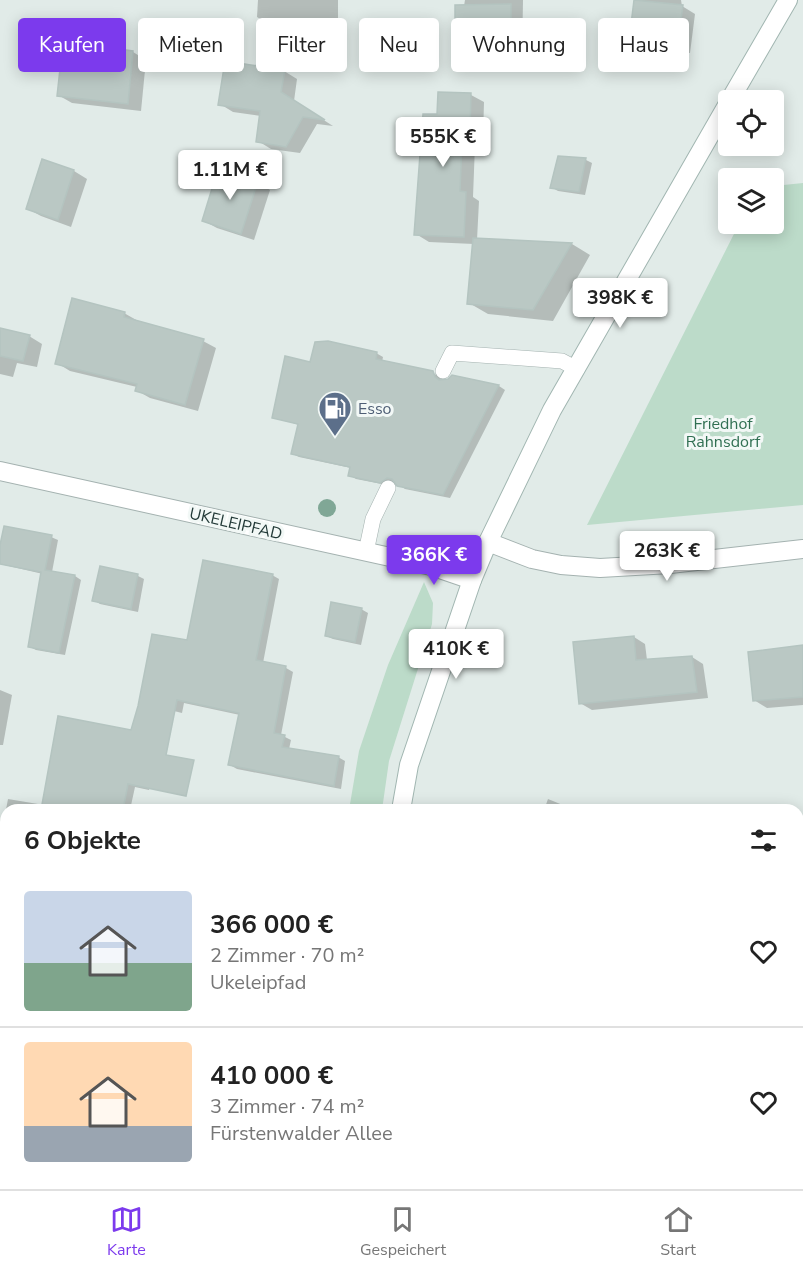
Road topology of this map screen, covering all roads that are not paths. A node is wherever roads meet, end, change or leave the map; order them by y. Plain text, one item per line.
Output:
1 (788, 0) edge
2 (735, 90) edge
3 (718, 120) edge
4 (577, 369) junction
5 (443, 371) dead end
6 (0, 471) edge
7 (388, 488) dead end
8 (488, 542) junction
9 (803, 549) edge
10 (366, 552) junction
11 (472, 580) junction
12 (403, 804) edge

1 - 2 main road
3 - 4 main road
4 - 5 lane
4 - 8 main road
6 - 10 main road, UKELEIPFAD
7 - 10 lane
8 - 9 main road
8 - 11 main road
10 - 11 main road, UKELEIPFAD
11 - 12 main road

